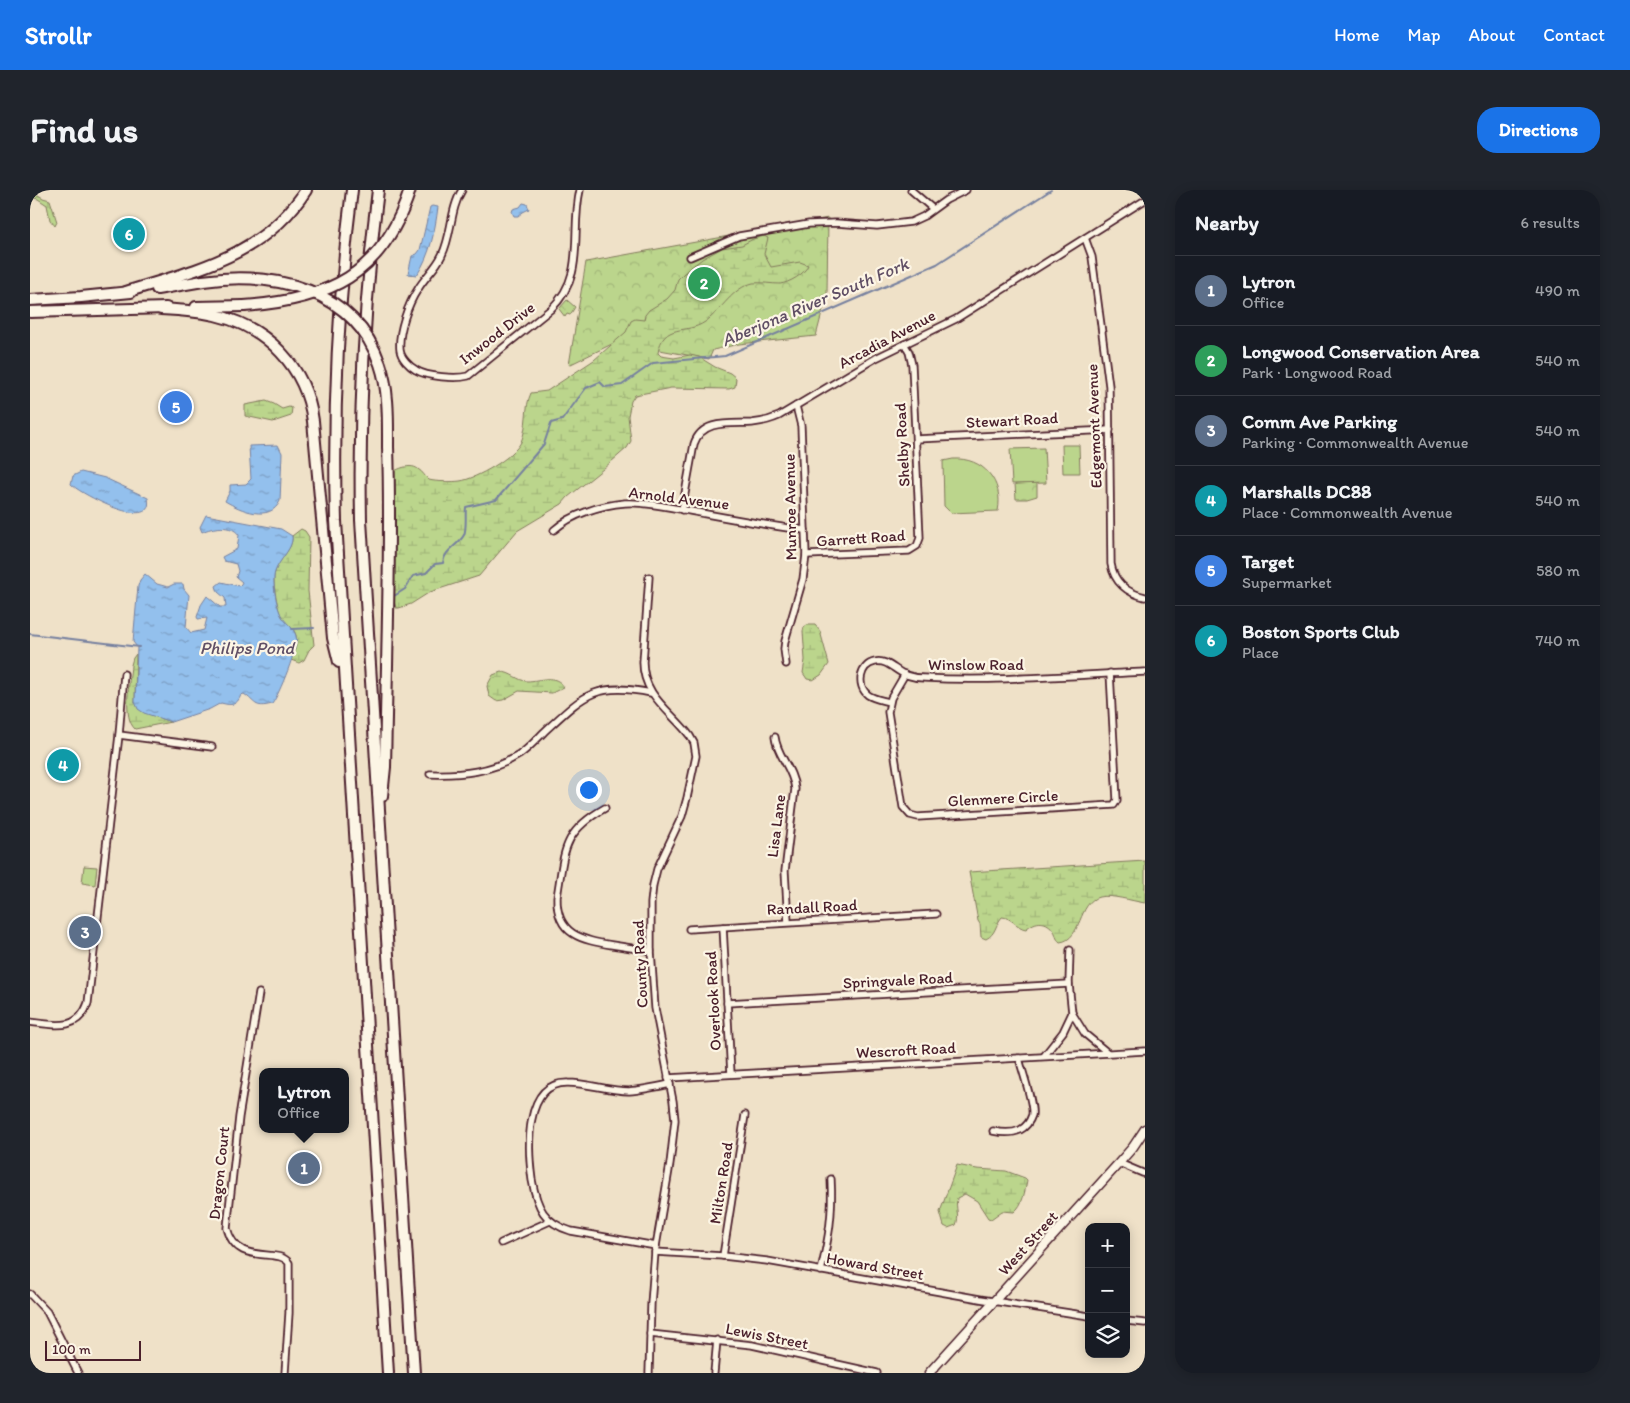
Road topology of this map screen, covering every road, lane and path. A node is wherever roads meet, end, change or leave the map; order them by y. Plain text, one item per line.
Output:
1 (306, 190) edge
2 (352, 190) edge
3 (378, 190) edge
4 (410, 190) edge
5 (462, 190) edge
6 (580, 190) edge
7 (911, 190) edge
8 (966, 190) edge
9 (1145, 200) edge
10 (933, 209) junction
11 (1084, 238) junction
12 (690, 257) dead end
13 (126, 292) junction
14 (30, 300) edge
15 (161, 309) junction
16 (30, 312) edge
17 (904, 344) junction
18 (796, 406) junction
19 (1110, 430) junction
20 (916, 439) junction
21 (682, 510) junction
22 (554, 530) dead end
23 (806, 530) junction
24 (917, 546) joint
25 (806, 556) junction
26 (649, 577) dead end
27 (1145, 597) edge
28 (786, 664) dead end
29 (1145, 672) edge
30 (1110, 673) junction
31 (124, 674) dead end
32 (905, 674) junction
33 (345, 690) junction
34 (651, 693) junction
35 (889, 702) junction
36 (119, 734) junction
37 (775, 738) dead end
38 (212, 747) dead end
39 (430, 774) dead end
40 (605, 808) dead end
41 (379, 824) junction
42 (936, 914) dead end
43 (788, 922) junction
44 (723, 927) junction
45 (689, 929) dead end
46 (1070, 950) dead end
47 (651, 951) junction
48 (1070, 984) junction
49 (259, 994) dead end
50 (727, 1003) junction
51 (1072, 1013) junction
52 (30, 1022) edge
53 (1145, 1051) edge
54 (1108, 1053) junction
55 (1044, 1056) junction
56 (1019, 1058) junction
57 (731, 1074) junction
58 (668, 1078) junction
59 (670, 1084) junction
60 (745, 1116) dead end
61 (1145, 1129) edge
62 (993, 1131) dead end
63 (1119, 1163) junction
64 (1145, 1174) edge
65 (831, 1179) dead end
66 (550, 1221) junction
67 (502, 1243) dead end
68 (656, 1249) junction
69 (723, 1256) junction
70 (821, 1271) junction
71 (30, 1294) edge
72 (994, 1301) junction
73 (1085, 1315) edge
74 (1130, 1321) edge
75 (1145, 1323) edge
76 (650, 1334) junction
77 (717, 1340) junction
78 (78, 1373) edge
79 (285, 1373) edge
80 (388, 1373) edge
81 (414, 1373) edge
82 (648, 1373) edge
83 (714, 1373) edge
84 (877, 1373) edge
85 (929, 1373) edge

1 - 13 highway
2 - 33 highway
3 - 41 highway
4 - 15 highway, bridge
5 - 6 street, Inwood Drive
7 - 10 street
8 - 10 street
9 - 11 street, Arcadia Avenue
10 - 12 street
11 - 17 street, Arcadia Avenue
11 - 19 street, Edgemont Avenue
13 - 14 highway
13 - 41 highway, bridge
15 - 16 highway
15 - 33 highway
17 - 18 street, Arcadia Avenue
17 - 20 street, Shelby Road
18 - 21 street, Arcadia Avenue
18 - 23 street, Munroe Avenue
19 - 20 street, Stewart Road
19 - 27 street, Edgemont Avenue
20 - 24 street, Shelby Road
21 - 22 street, Arnold Avenue
21 - 23 street, Arnold Avenue
23 - 25 street, Munroe Avenue
24 - 25 street, Garrett Road
25 - 28 street, Munroe Avenue
26 - 34 street, County Road
29 - 30 street, Winslow Road
30 - 32 street, Winslow Road
30 - 35 street, Glenmere Circle
31 - 36 street
32 - 35 street
32 - 35 street, Winslow Road
33 - 80 highway
34 - 39 street
34 - 47 street, County Road
36 - 38 street
36 - 52 street
37 - 43 street, Lisa Lane
40 - 47 street
41 - 81 highway
42 - 43 street, Randall Road
43 - 44 street, Randall Road
44 - 45 street, Randall Road
44 - 50 street, Overlook Road
46 - 48 street
47 - 58 street, County Road
48 - 50 street, Springvale Road
48 - 51 street
49 - 79 street, Dragon Court
50 - 57 street, Overlook Road
51 - 54 street
51 - 55 street
53 - 54 street, Wescroft Road
54 - 55 street, Wescroft Road
55 - 56 street, Wescroft Road
56 - 57 street, Wescroft Road
56 - 62 street
57 - 58 street, Wescroft Road
58 - 59 street, County Road
59 - 66 street
59 - 68 street, County Road
60 - 69 street, Milton Road
61 - 63 main road, West Street
63 - 64 street
63 - 72 main road, West Street
65 - 70 street
66 - 67 street
66 - 68 street, Howard Street
68 - 69 street, Howard Street
68 - 76 street, County Road
69 - 70 street, Howard Street
70 - 72 street, Howard Street
71 - 78 street
72 - 73 street, Howard Street
72 - 85 main road, West Street
74 - 75 street
76 - 77 street, Lewis Street
76 - 82 street, County Road
77 - 83 street
77 - 84 street, Lewis Street

